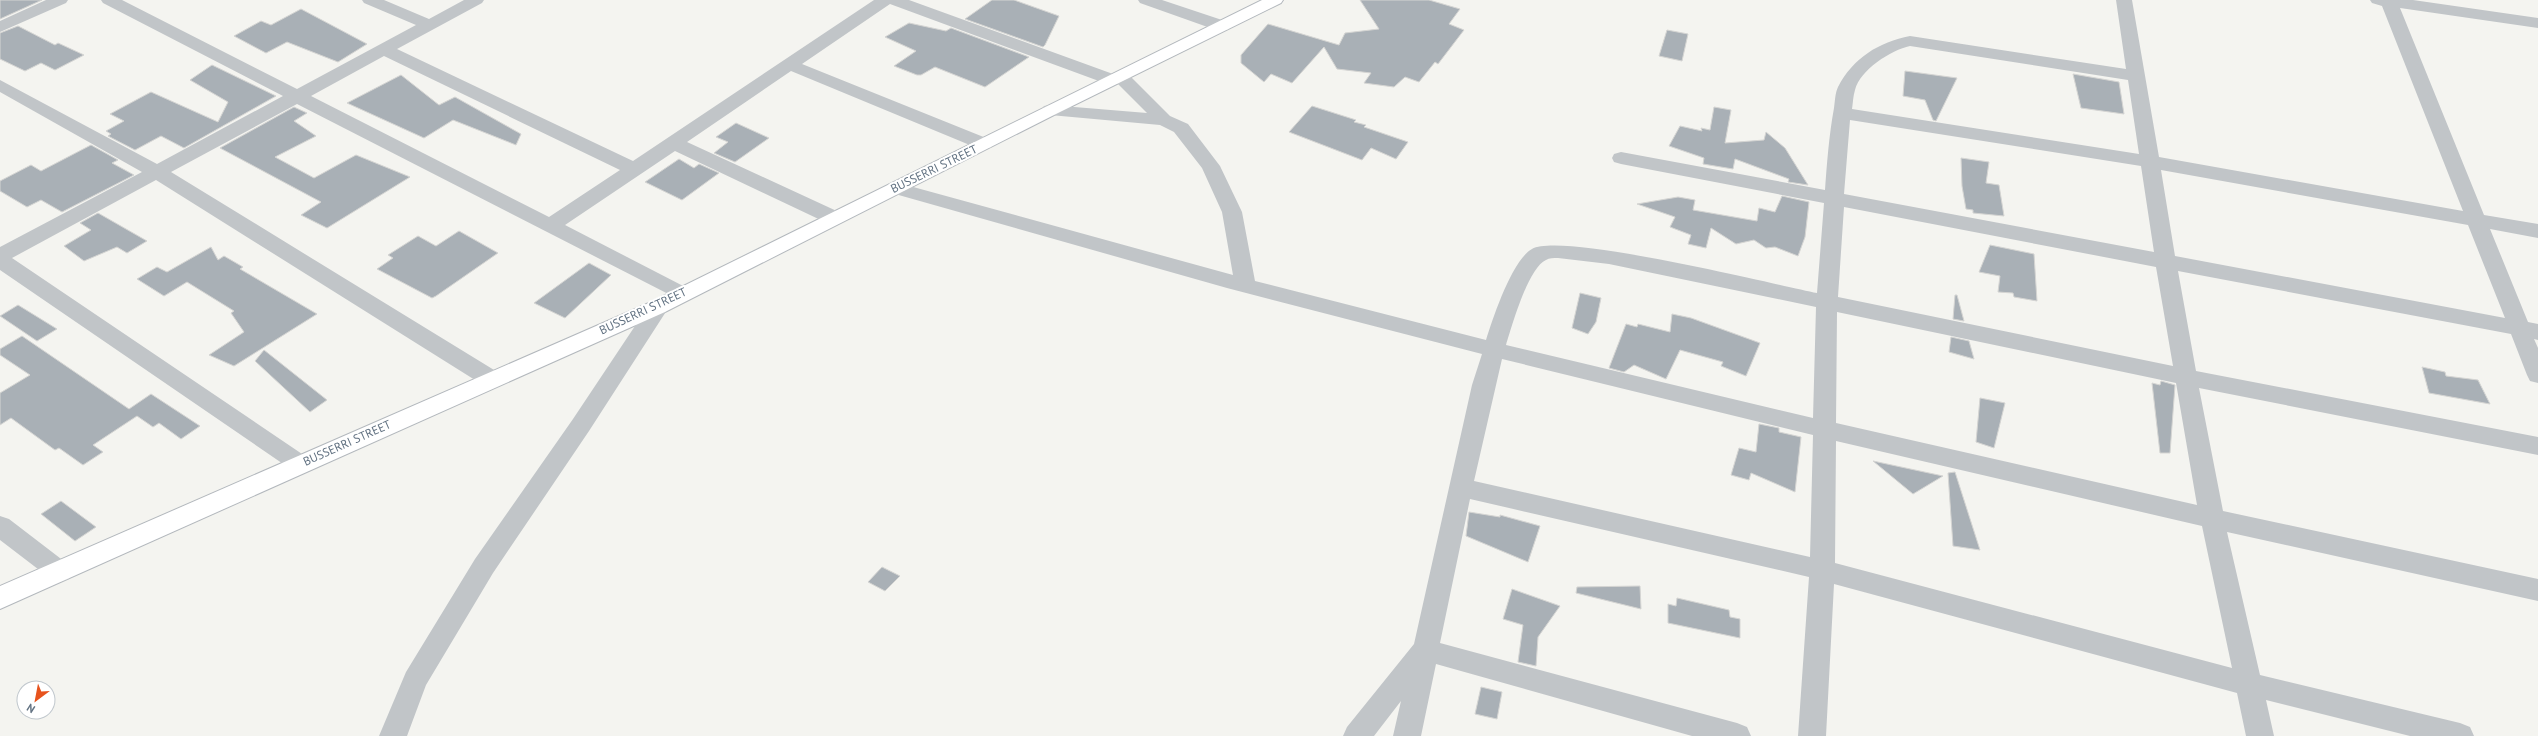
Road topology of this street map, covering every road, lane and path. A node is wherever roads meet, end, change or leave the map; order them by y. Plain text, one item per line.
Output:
1 (60, 0) edge
2 (110, 0) edge
3 (370, 0) edge
4 (476, 0) edge
5 (886, 0) edge
6 (893, 0) edge
7 (1146, 0) edge
8 (1275, 0) edge
9 (2124, 0) edge
10 (2385, 1) edge
11 (2538, 23) edge
12 (430, 25) junction
13 (1222, 26) junction
14 (0, 27) edge
15 (385, 50) junction
16 (788, 64) junction
17 (2137, 76) junction
18 (1116, 78) junction
19 (0, 85) edge
20 (299, 96) junction
21 (1050, 110) junction
22 (1842, 113) junction
23 (1164, 120) junction
24 (674, 142) junction
25 (984, 144) junction
26 (1621, 158) dead end
27 (2151, 162) junction
28 (634, 168) junction
29 (157, 172) junction
30 (895, 188) junction
31 (1835, 198) junction
32 (834, 218) junction
33 (2476, 219) junction
34 (550, 226) junction
35 (2538, 231) edge
36 (0, 256) edge
37 (0, 260) edge
38 (2166, 261) junction
39 (1245, 285) junction
40 (682, 294) junction
41 (1827, 304) junction
42 (658, 307) junction
43 (2518, 328) junction
44 (2538, 332) edge
45 (1495, 349) junction
46 (2538, 375) edge
47 (2186, 377) junction
48 (491, 379) junction
49 (1826, 431) junction
50 (2538, 446) edge
51 (300, 464) junction
52 (1460, 487) junction
53 (2212, 520) junction
54 (0, 526) edge
55 (1822, 570) junction
56 (60, 572) junction
57 (2538, 590) edge
58 (0, 598) edge
59 (1425, 650) junction
60 (2249, 684) junction
61 (393, 736) edge
62 (1357, 736) edge
63 (1407, 736) edge
64 (1738, 736) edge
65 (1812, 736) edge
66 (2260, 736) edge
67 (2460, 736) edge

1 - 14 street
2 - 20 street
3 - 12 street
4 - 12 street
5 - 16 street
6 - 18 street
7 - 13 street
8 - 13 main road, BUSSERRI STREET
9 - 17 street
10 - 11 street
10 - 33 street
12 - 15 street
13 - 18 main road, BUSSERRI STREET
15 - 20 street
15 - 28 street
16 - 24 street
16 - 25 street
17 - 22 street
17 - 27 street
18 - 21 main road, BUSSERRI STREET
18 - 23 street
19 - 29 street
20 - 29 street
20 - 34 street
21 - 23 street
21 - 25 main road, BUSSERRI STREET
22 - 27 street
22 - 31 street
23 - 39 street
24 - 28 street
24 - 32 street
25 - 30 main road, BUSSERRI STREET
26 - 31 street
27 - 33 street
27 - 38 street
28 - 34 street
29 - 36 street
29 - 48 street
30 - 32 main road, BUSSERRI STREET
30 - 39 street
31 - 38 street
31 - 41 street
32 - 40 main road, BUSSERRI STREET
33 - 35 street
33 - 43 street
34 - 40 street
37 - 51 street
38 - 43 street
38 - 47 street
39 - 45 street
40 - 42 main road, BUSSERRI STREET
41 - 45 street
41 - 47 street
41 - 49 street
42 - 48 main road, BUSSERRI STREET
42 - 61 street
43 - 44 street
43 - 46 street
45 - 49 street
45 - 52 street
47 - 50 street
47 - 53 street
48 - 51 main road, BUSSERRI STREET
49 - 53 street
49 - 55 street
51 - 56 main road, BUSSERRI STREET
52 - 55 street
52 - 59 street
53 - 57 street
53 - 60 street
54 - 56 street
55 - 60 street
55 - 65 street
56 - 58 main road, BUSSERRI STREET
59 - 62 street
59 - 63 street
59 - 64 street
60 - 66 street
60 - 67 street

